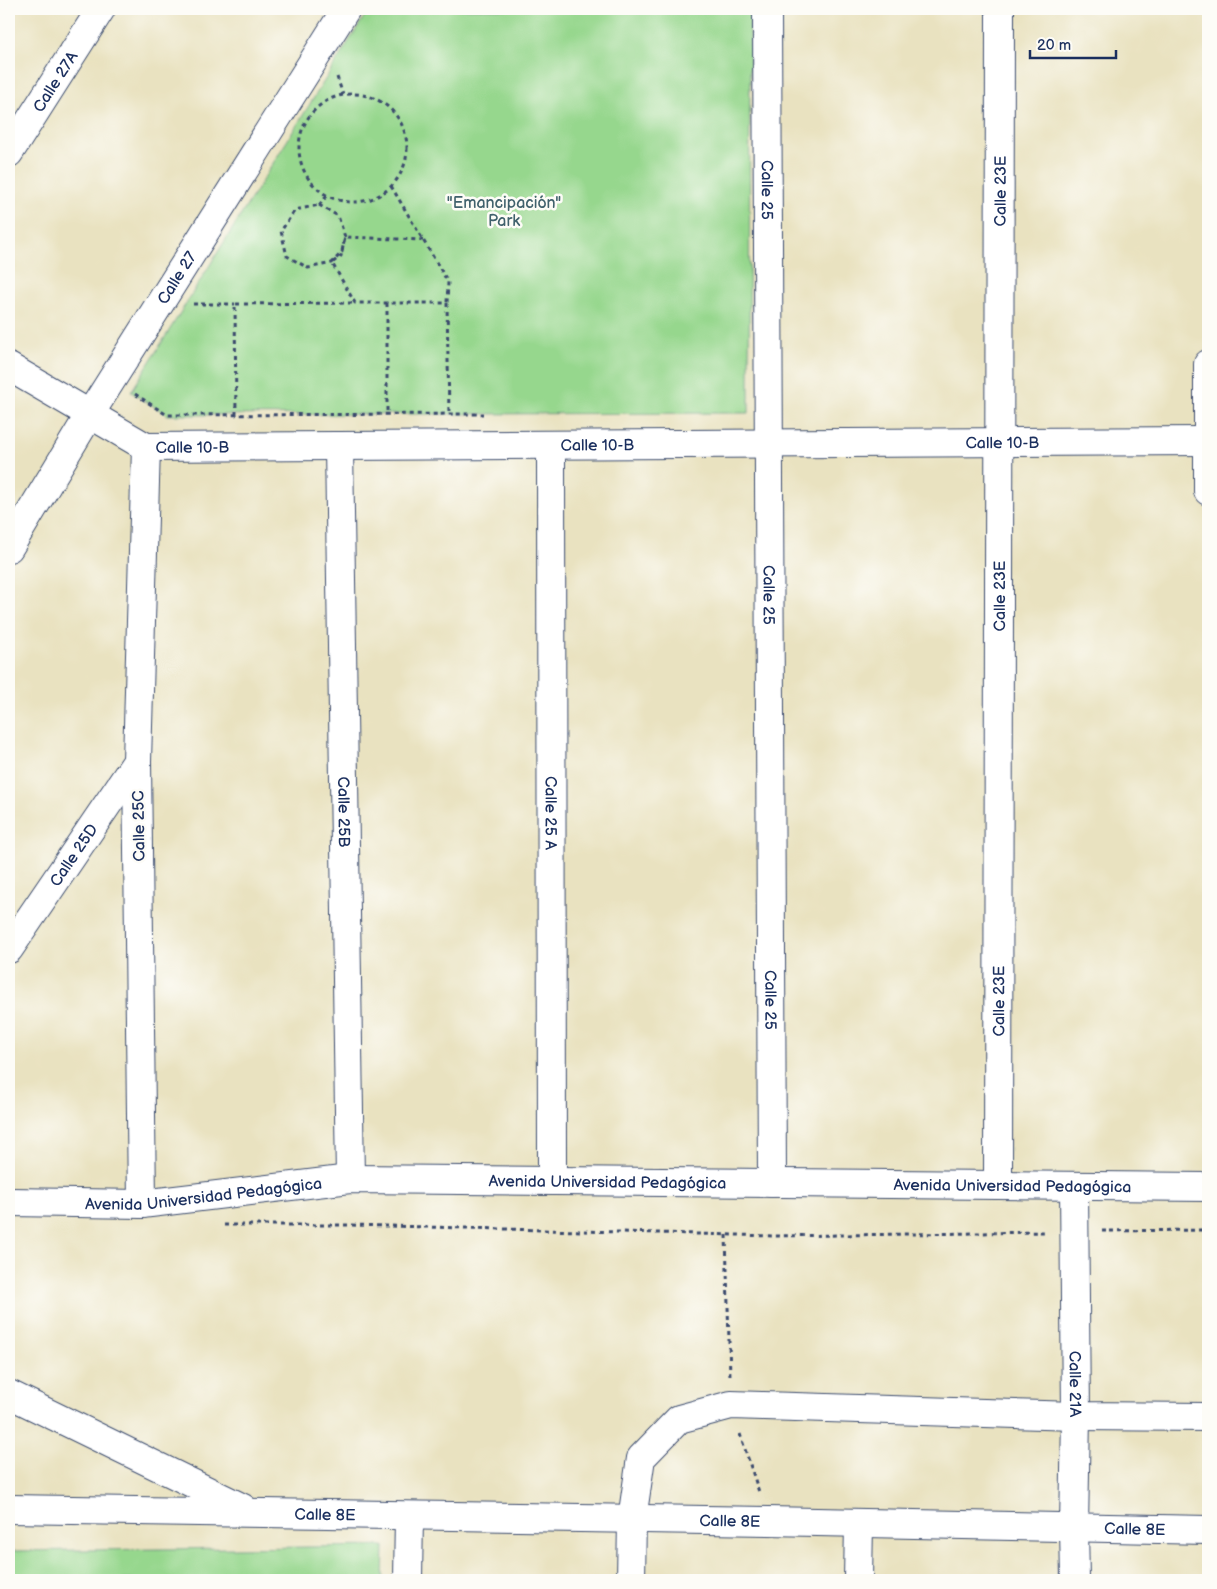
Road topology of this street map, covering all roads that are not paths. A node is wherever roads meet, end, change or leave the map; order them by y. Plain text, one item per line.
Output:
1 (101, 9) edge
2 (346, 9) edge
3 (767, 9) edge
4 (1000, 9) edge
5 (9, 153) edge
6 (1208, 364) edge
7 (9, 367) edge
8 (90, 414) junction
9 (1208, 441) edge
10 (999, 442) junction
11 (768, 444) junction
12 (551, 445) junction
13 (339, 446) junction
14 (146, 447) junction
15 (1208, 491) edge
16 (9, 548) edge
17 (137, 761) junction
18 (9, 949) edge
19 (350, 1179) junction
20 (552, 1181) junction
21 (772, 1183) junction
22 (998, 1185) junction
23 (1074, 1186) junction
24 (1208, 1187) edge
25 (9, 1202) edge
26 (142, 1204) junction
27 (9, 1394) edge
28 (1076, 1416) junction
29 (1208, 1418) edge
30 (9, 1510) edge
31 (252, 1512) junction
32 (409, 1516) junction
33 (632, 1519) junction
34 (859, 1524) junction
35 (1074, 1526) junction
36 (1208, 1530) edge
37 (408, 1580) edge
38 (631, 1580) edge
39 (858, 1580) edge
40 (1075, 1580) edge

1 - 5 street, Calle 27A
2 - 8 street, Calle 27
3 - 11 street, Calle 25
4 - 10 street, Calle 23E
6 - 9 street
7 - 8 street, Calle 10-B
8 - 14 street, Calle 10-B
8 - 16 street, Calle 27
9 - 10 street, Calle 10-B
9 - 15 street
10 - 11 street, Calle 10-B
10 - 22 street, Calle 23E
11 - 12 street, Calle 10-B
11 - 21 street, Calle 25
12 - 13 street, Calle 10-B
12 - 20 street, Calle 25 A
13 - 14 street, Calle 10-B
13 - 19 street, Calle 25B
14 - 17 street, Calle 25C
17 - 18 street, Calle 25D
17 - 26 street, Calle 25C
19 - 20 street, Avenida Universidad Pedagógica
19 - 26 street, Avenida Universidad Pedagógica
20 - 21 street, Avenida Universidad Pedagógica
21 - 22 street, Avenida Universidad Pedagógica
22 - 23 street, Avenida Universidad Pedagógica
23 - 24 street, Avenida Universidad Pedagógica
23 - 28 street, Calle 21A
25 - 26 street, Avenida Universidad Pedagógica
27 - 31 street, Calle 8E
28 - 29 street
28 - 33 street
28 - 35 street, Calle 21A
30 - 31 street, Calle 8E
31 - 32 street, Calle 8E
32 - 33 street, Calle 8E
32 - 37 street
33 - 34 street, Calle 8E
33 - 38 street
34 - 35 street, Calle 8E
34 - 39 street
35 - 36 street, Calle 8E
35 - 40 street, Calle 21A

